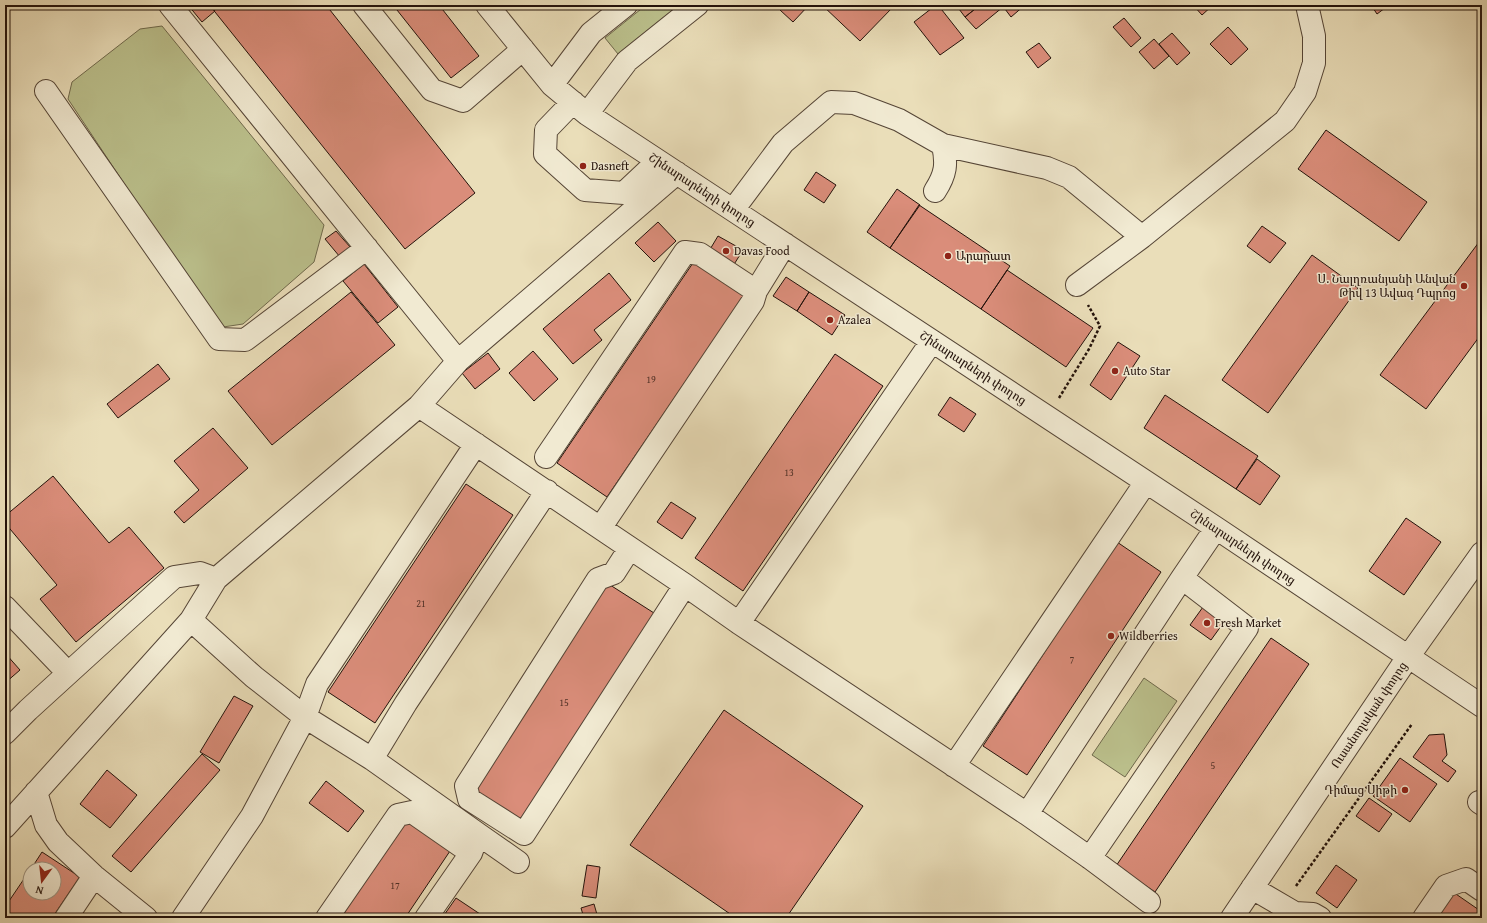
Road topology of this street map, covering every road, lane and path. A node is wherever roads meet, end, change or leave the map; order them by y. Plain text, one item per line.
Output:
1 (170, 5) edge
2 (364, 5) edge
3 (487, 5) edge
4 (626, 5) edge
5 (697, 5) edge
6 (1307, 5) edge
7 (523, 49) junction
8 (552, 85) junction
9 (46, 91) dead end
10 (580, 108) junction
11 (943, 145) junction
12 (658, 161) junction
13 (677, 173) junction
14 (936, 191) dead end
15 (732, 210) junction
16 (1142, 237) junction
17 (785, 244) junction
18 (367, 248) junction
19 (1077, 285) joint
20 (756, 291) junction
21 (932, 341) junction
22 (458, 361) junction
23 (419, 406) junction
24 (1048, 417) junction
25 (476, 444) junction
26 (546, 457) dead end
27 (1146, 482) junction
28 (547, 492) junction
29 (600, 527) junction
30 (1216, 528) junction
31 (630, 548) junction
32 (1482, 553) edge
33 (1182, 578) junction
34 (216, 579) junction
35 (685, 585) junction
36 (5, 607) edge
37 (191, 620) junction
38 (739, 623) junction
39 (1408, 657) junction
40 (68, 673) junction
41 (1482, 706) edge
42 (305, 717) junction
43 (1412, 724) dead end
44 (5, 733) edge
45 (372, 759) junction
46 (954, 766) junction
47 (36, 792) junction
48 (1027, 814) junction
49 (5, 827) edge
50 (475, 844) junction
51 (1090, 858) junction
52 (518, 862) dead end
53 (94, 876) junction
54 (1252, 888) junction
55 (1482, 890) edge
56 (1149, 902) dead end
57 (1295, 913) junction
58 (66, 918) edge
59 (146, 918) edge
60 (183, 918) edge
61 (327, 918) edge
62 (426, 918) edge
63 (1232, 918) edge
64 (1320, 918) edge
65 (1424, 918) edge

1 - 18 street
2 - 7 street
3 - 7 street, Շինարարների փողոց
4 - 8 street
5 - 10 street
6 - 16 street
7 - 8 street, Շինարարների փողոց
8 - 10 street, Շինարարների փողոց
9 - 18 street
10 - 12 street, Շինարարների փողոց
10 - 12 street
11 - 14 street
11 - 15 street
11 - 16 street
12 - 13 street, Շինարարների փողոց
13 - 15 street, Շինարարների փողոց
13 - 22 street
15 - 17 street, Շինարարների փողոց
16 - 19 street
17 - 20 street
17 - 21 street, Շինարարների փողոց
18 - 22 street
19 - 24 path
20 - 26 street
20 - 29 street
21 - 24 street, Շինարարների փողոց
21 - 38 street
22 - 23 street
23 - 25 street
23 - 34 street
24 - 27 street, Շինարարների փողոց
25 - 28 street
25 - 42 street
27 - 30 street, Շինարարների փողոց
27 - 46 street
28 - 29 street
28 - 45 street
29 - 31 street
30 - 33 street
30 - 39 street, Շինարարների փողոց
31 - 35 street
31 - 35 street
32 - 39 street, Ուսանողական փողոց
33 - 48 street
33 - 51 street
34 - 37 street
34 - 40 street
35 - 38 street
36 - 40 street
37 - 42 street
37 - 47 street
38 - 46 street
39 - 41 street, Շինարարների փողոց
39 - 54 street, Ուսանողական փողոց
40 - 44 street
42 - 45 street
42 - 60 street
43 - 57 path
45 - 50 street
46 - 48 street
47 - 49 street
47 - 53 street
48 - 51 street
50 - 52 street
50 - 61 street
50 - 62 street
51 - 56 street
53 - 58 street
53 - 59 street
54 - 57 street
54 - 63 street, Ուսանողական փողոց
55 - 65 street
57 - 64 street

